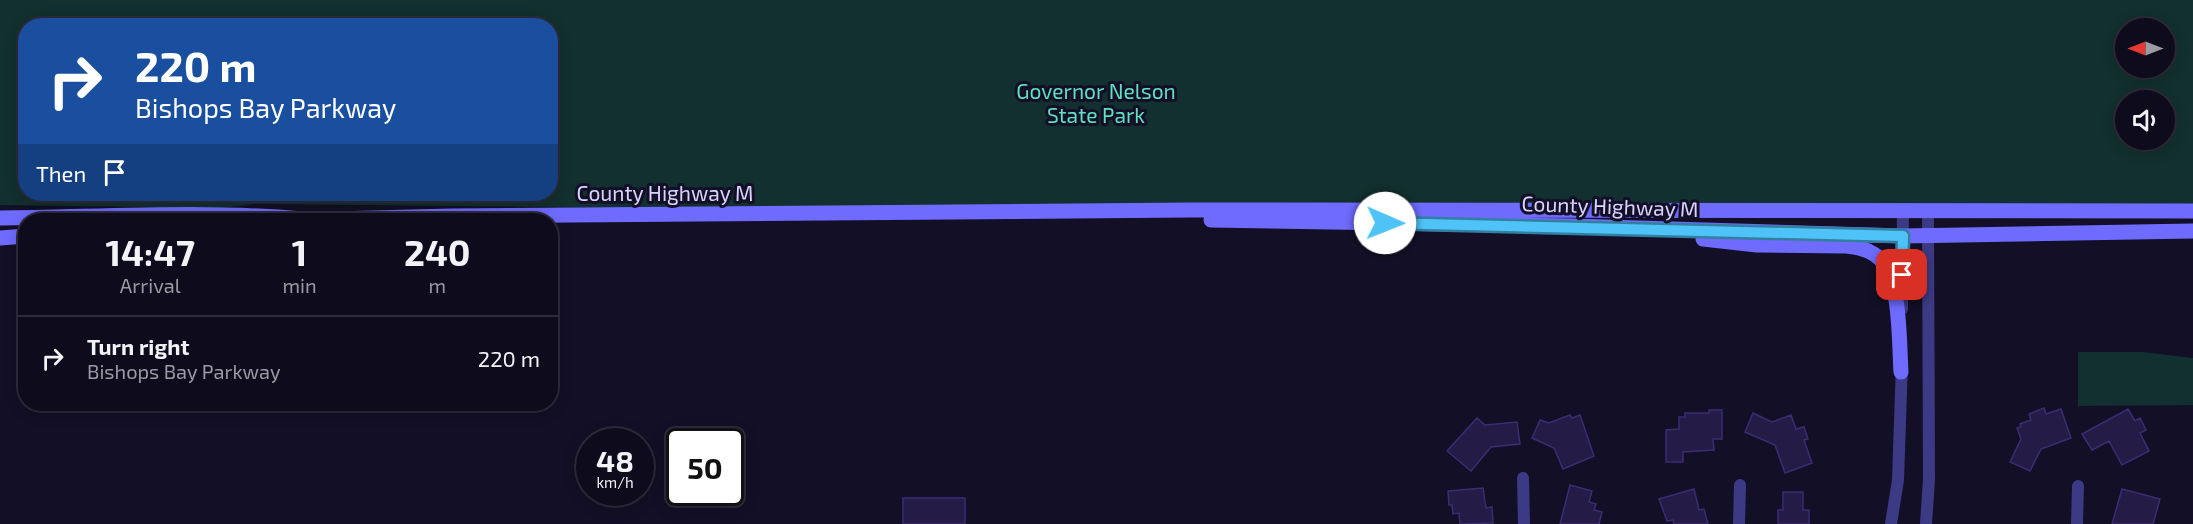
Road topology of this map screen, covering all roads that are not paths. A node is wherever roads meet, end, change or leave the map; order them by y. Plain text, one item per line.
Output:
1 (1928, 211) junction
2 (2193, 211) edge
3 (1903, 212) junction
4 (1025, 213) junction
5 (558, 215) edge
6 (0, 218) edge
7 (18, 218) edge
8 (1623, 228) junction
9 (2193, 231) edge
10 (1903, 236) junction
11 (1928, 236) junction
12 (18, 237) edge
13 (0, 238) edge
14 (1901, 372) junction
15 (1523, 478) dead end
16 (1740, 485) dead end
17 (2078, 486) dead end
18 (1524, 524) edge
19 (1739, 524) edge
20 (1891, 524) edge
21 (1926, 524) edge
22 (2077, 524) edge

1 - 2 main road, County Highway M
1 - 3 main road, County Highway M
1 - 11 street
3 - 4 main road, County Highway M
3 - 10 street
4 - 5 main road, County Highway M
4 - 8 main road, County Highway M
6 - 7 main road, County Highway M
8 - 10 main road, County Highway M
8 - 14 main road
9 - 11 main road, County Highway M
10 - 11 main road, County Highway M
10 - 14 street
11 - 21 street
12 - 13 main road
14 - 20 street
15 - 18 street
16 - 19 street
17 - 22 street

